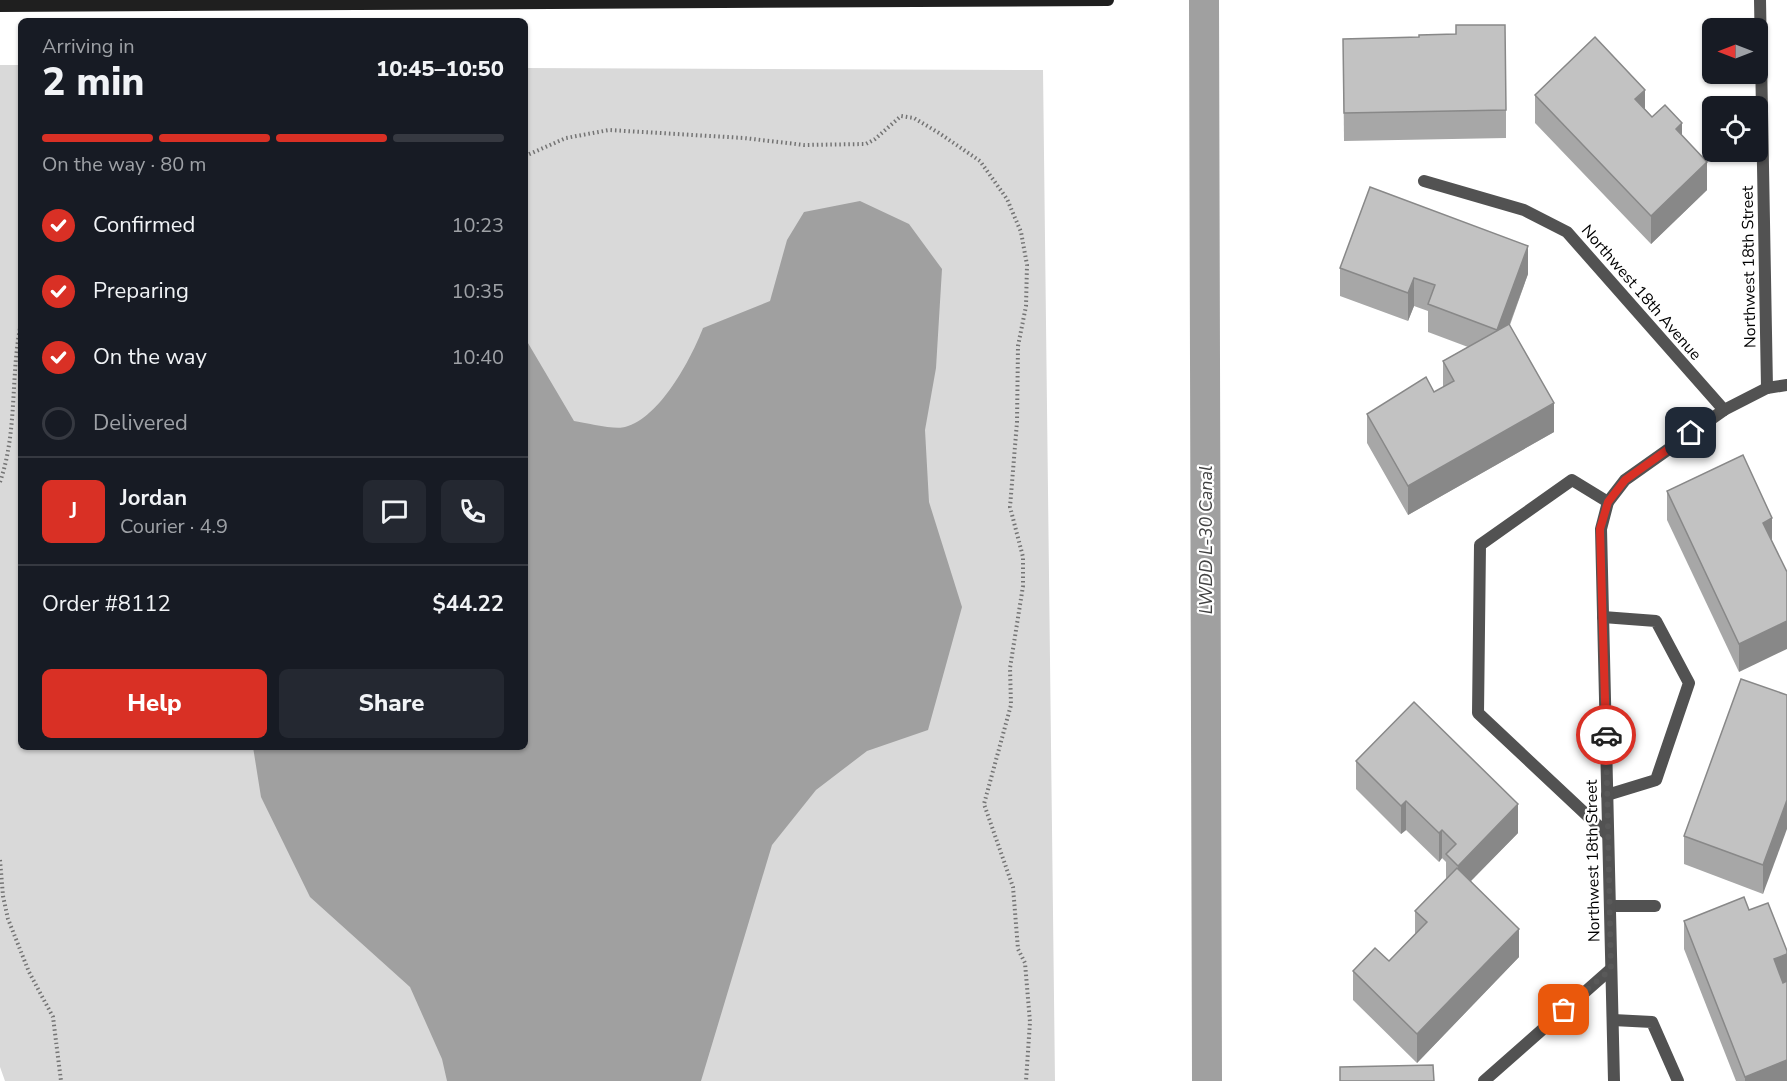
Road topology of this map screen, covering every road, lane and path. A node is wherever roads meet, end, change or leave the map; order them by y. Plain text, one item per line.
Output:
1 (1108, 0) edge
2 (1760, 0) edge
3 (0, 6) edge
4 (528, 155) edge
5 (1424, 181) dead end
6 (18, 341) edge
7 (1787, 386) edge
8 (1767, 388) junction
9 (1724, 410) junction
10 (0, 482) edge
11 (1608, 502) junction
12 (1603, 617) junction
13 (1607, 795) junction
14 (1608, 835) junction
15 (0, 860) edge
16 (1610, 906) junction
17 (1655, 906) dead end
18 (1611, 969) junction
19 (1613, 1020) junction
20 (61, 1081) edge
21 (1026, 1081) edge
22 (1484, 1081) edge
23 (1614, 1081) edge
24 (1678, 1081) edge

1 - 3 main road
2 - 8 street, Northwest 18th Street
4 - 21 path
5 - 9 street, Northwest 18th Avenue
6 - 10 path
7 - 8 street
8 - 9 street
9 - 11 street, Northwest 18th Street
11 - 12 street, Northwest 18th Street
11 - 14 street
12 - 13 street, Northwest 18th Street
12 - 13 street
13 - 14 street, Northwest 18th Street
14 - 16 street, Northwest 18th Street
15 - 20 path
16 - 17 street
16 - 18 street, Northwest 18th Street
18 - 19 street, Northwest 18th Street
18 - 22 street
19 - 23 street, Northwest 18th Street
19 - 24 street

